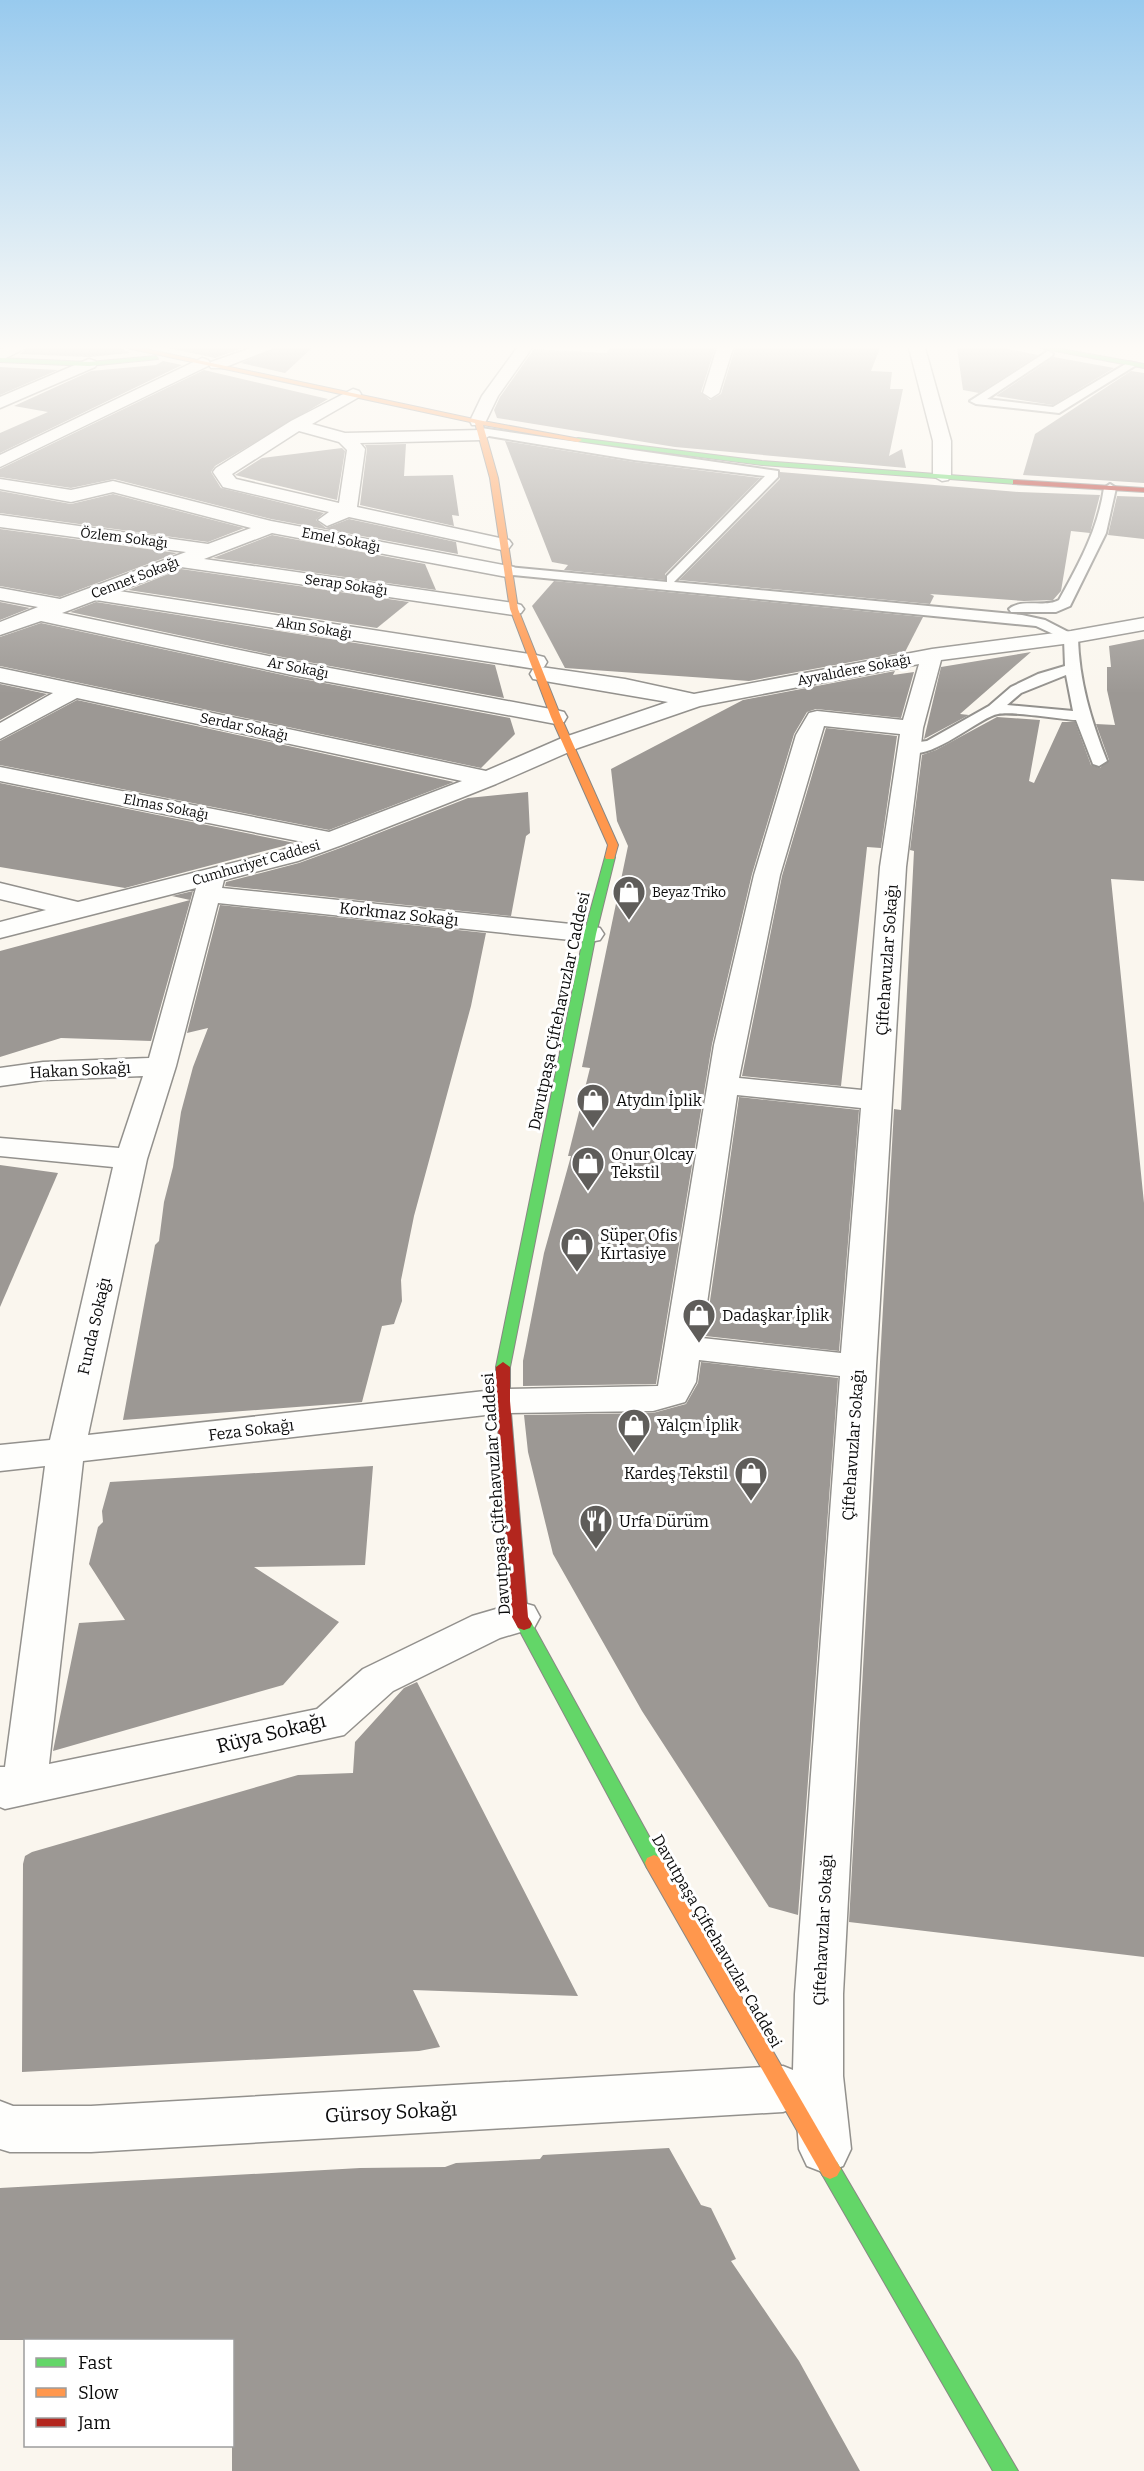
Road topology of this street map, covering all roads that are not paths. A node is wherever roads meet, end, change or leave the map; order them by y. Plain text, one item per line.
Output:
1 (235, 463) edge
2 (354, 463) edge
3 (490, 463) edge
4 (691, 463) edge
5 (776, 463) edge
6 (942, 463) edge
7 (942, 476) junction
8 (0, 484) edge
9 (1110, 488) junction
10 (1144, 490) edge
11 (347, 511) junction
12 (0, 521) edge
13 (270, 527) junction
14 (298, 532) junction
15 (502, 544) junction
16 (212, 549) junction
17 (178, 561) junction
18 (507, 571) junction
19 (672, 579) dead end
20 (92, 593) junction
21 (0, 594) edge
22 (897, 600) dead end
23 (62, 606) junction
24 (514, 609) junction
25 (40, 614) junction
26 (1144, 624) edge
27 (0, 629) edge
28 (1071, 637) junction
29 (932, 655) junction
30 (538, 668) junction
31 (1070, 669) junction
32 (0, 675) edge
33 (75, 690) junction
34 (695, 700) junction
35 (994, 709) junction
36 (1081, 716) junction
37 (556, 717) junction
38 (0, 732) edge
39 (911, 738) junction
40 (570, 743) junction
41 (1099, 761) dead end
42 (0, 774) edge
43 (488, 779) junction
44 (333, 840) junction
45 (210, 885) junction
46 (0, 891) edge
47 (80, 910) junction
48 (0, 930) edge
49 (590, 934) junction
50 (161, 1066) junction
51 (0, 1077) edge
52 (724, 1085) junction
53 (878, 1101) junction
54 (0, 1147) edge
55 (131, 1159) junction
56 (682, 1347) junction
57 (858, 1366) junction
58 (503, 1401) junction
59 (66, 1451) junction
60 (0, 1458) edge
61 (520, 1617) junction
62 (8, 1788) edge
63 (783, 2090) junction
64 (0, 2124) edge
65 (826, 2163) junction
66 (1006, 2471) edge

1 - 11 street
2 - 11 street
3 - 15 street, Davutpaşa Çiftehavuzlar Caddesi
4 - 19 lane
5 - 7 street
6 - 7 street
7 - 9 street
8 - 13 street, Emel Sokağı
9 - 10 street
9 - 22 lane
11 - 14 street
11 - 15 street
12 - 16 street, Özlem Sokağı
13 - 14 street, Emel Sokağı
13 - 16 street, Cennet Sokağı
14 - 18 street, Emel Sokağı
15 - 18 street, Davutpaşa Çiftehavuzlar Caddesi
16 - 17 street, Cennet Sokağı
17 - 20 street, Cennet Sokağı
17 - 24 street, Serap Sokağı
18 - 24 street, Davutpaşa Çiftehavuzlar Caddesi
18 - 28 lane
20 - 23 street, Cennet Sokağı
20 - 30 street, Akın Sokağı
21 - 23 street
23 - 25 street, Cennet Sokağı
24 - 30 street, Davutpaşa Çiftehavuzlar Caddesi
25 - 27 street, Cennet Sokağı
25 - 37 street, Ar Sokağı
26 - 28 street, Ayvalıdere Sokağı
28 - 29 street, Ayvalıdere Sokağı
28 - 31 lane
29 - 34 street, Ayvalıdere Sokağı
29 - 39 street, Çiftehavuzlar Sokağı
30 - 34 street, Akın Sokağı
30 - 37 street, Davutpaşa Çiftehavuzlar Caddesi
31 - 35 lane
31 - 36 lane
32 - 33 street, Serdar Sokağı
33 - 38 street
33 - 43 street, Serdar Sokağı
34 - 40 street, Ayvalıdere Sokağı
35 - 36 lane
35 - 39 lane
36 - 41 lane
37 - 40 street, Davutpaşa Çiftehavuzlar Caddesi
39 - 52 street
39 - 53 street, Çiftehavuzlar Sokağı
40 - 43 street, Cumhuriyet Caddesi
40 - 49 street, Davutpaşa Çiftehavuzlar Caddesi
42 - 44 street, Elmas Sokağı
43 - 44 street, Cumhuriyet Caddesi
44 - 45 street, Cumhuriyet Caddesi
45 - 47 street, Cumhuriyet Caddesi
45 - 49 street, Korkmaz Sokağı
45 - 50 street, Funda Sokağı
46 - 47 street
47 - 48 street, Cumhuriyet Caddesi
49 - 58 street, Davutpaşa Çiftehavuzlar Caddesi
50 - 51 street, Hakan Sokağı
50 - 55 street, Funda Sokağı
52 - 53 street
52 - 56 street
53 - 57 street, Çiftehavuzlar Sokağı
54 - 55 street
55 - 59 street, Funda Sokağı
56 - 57 street
56 - 58 street
57 - 65 street, Çiftehavuzlar Sokağı
58 - 59 street, Feza Sokağı
58 - 61 street, Davutpaşa Çiftehavuzlar Caddesi
59 - 60 street, Feza Sokağı
59 - 62 street, Funda Sokağı
61 - 62 street, Rüya Sokağı
61 - 63 street, Davutpaşa Çiftehavuzlar Caddesi
63 - 64 street, Gürsoy Sokağı
63 - 65 street, Davutpaşa Çiftehavuzlar Caddesi
65 - 66 street, Davutpaşa Çiftehavuzlar Caddesi

